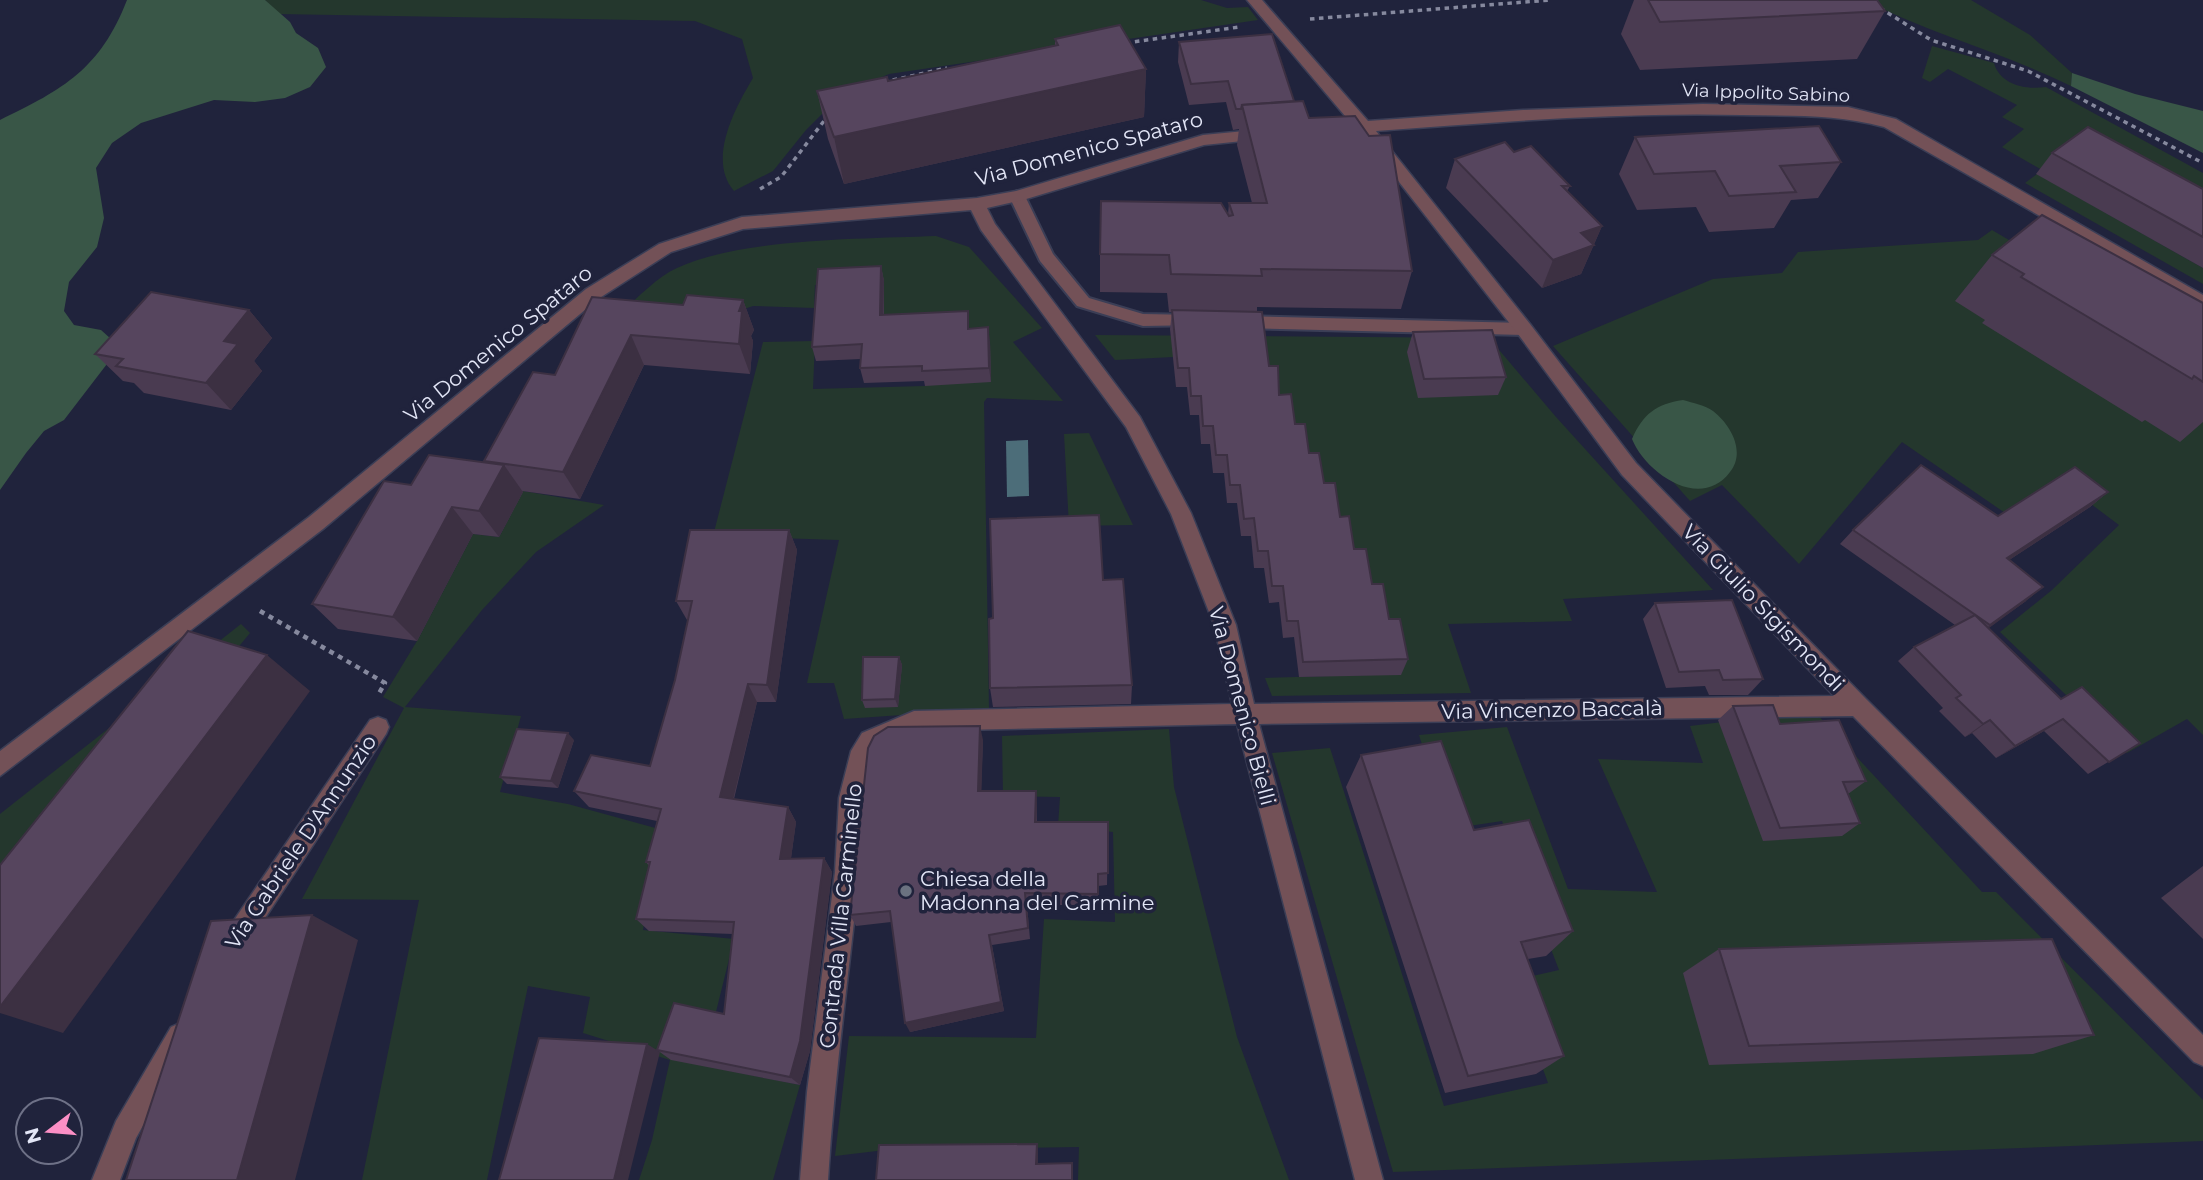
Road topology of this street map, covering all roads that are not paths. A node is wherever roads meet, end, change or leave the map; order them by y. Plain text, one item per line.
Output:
1 (1254, 0) edge
2 (1364, 127) junction
3 (1321, 130) edge
4 (1282, 132) edge
5 (1017, 196) junction
6 (977, 204) junction
7 (2203, 303) edge
8 (1524, 329) junction
9 (1858, 706) junction
10 (1246, 714) junction
11 (378, 727) dead end
12 (0, 765) edge
13 (221, 963) edge
14 (194, 1011) edge
15 (2203, 1053) edge
16 (106, 1180) edge
17 (814, 1180) edge
18 (1369, 1180) edge

1 - 2 street, Via Giulio Sigismondi
2 - 3 street
2 - 7 street, Via Ippolito Sabino
2 - 8 street, Via Giulio Sigismondi
4 - 5 street, Via Domenico Spataro
5 - 6 street, Via Domenico Spataro
5 - 8 lane
6 - 10 street, Via Domenico Bielli
6 - 12 street, Via Domenico Spataro
8 - 9 street, Via Giulio Sigismondi
9 - 10 street, Via Vincenzo Baccalà
9 - 15 street, Via Giulio Sigismondi
10 - 17 street, Contrada Villa Carminello
10 - 18 street, Via Domenico Bielli
11 - 13 street, Via Gabriele D'Annunzio
14 - 16 street

